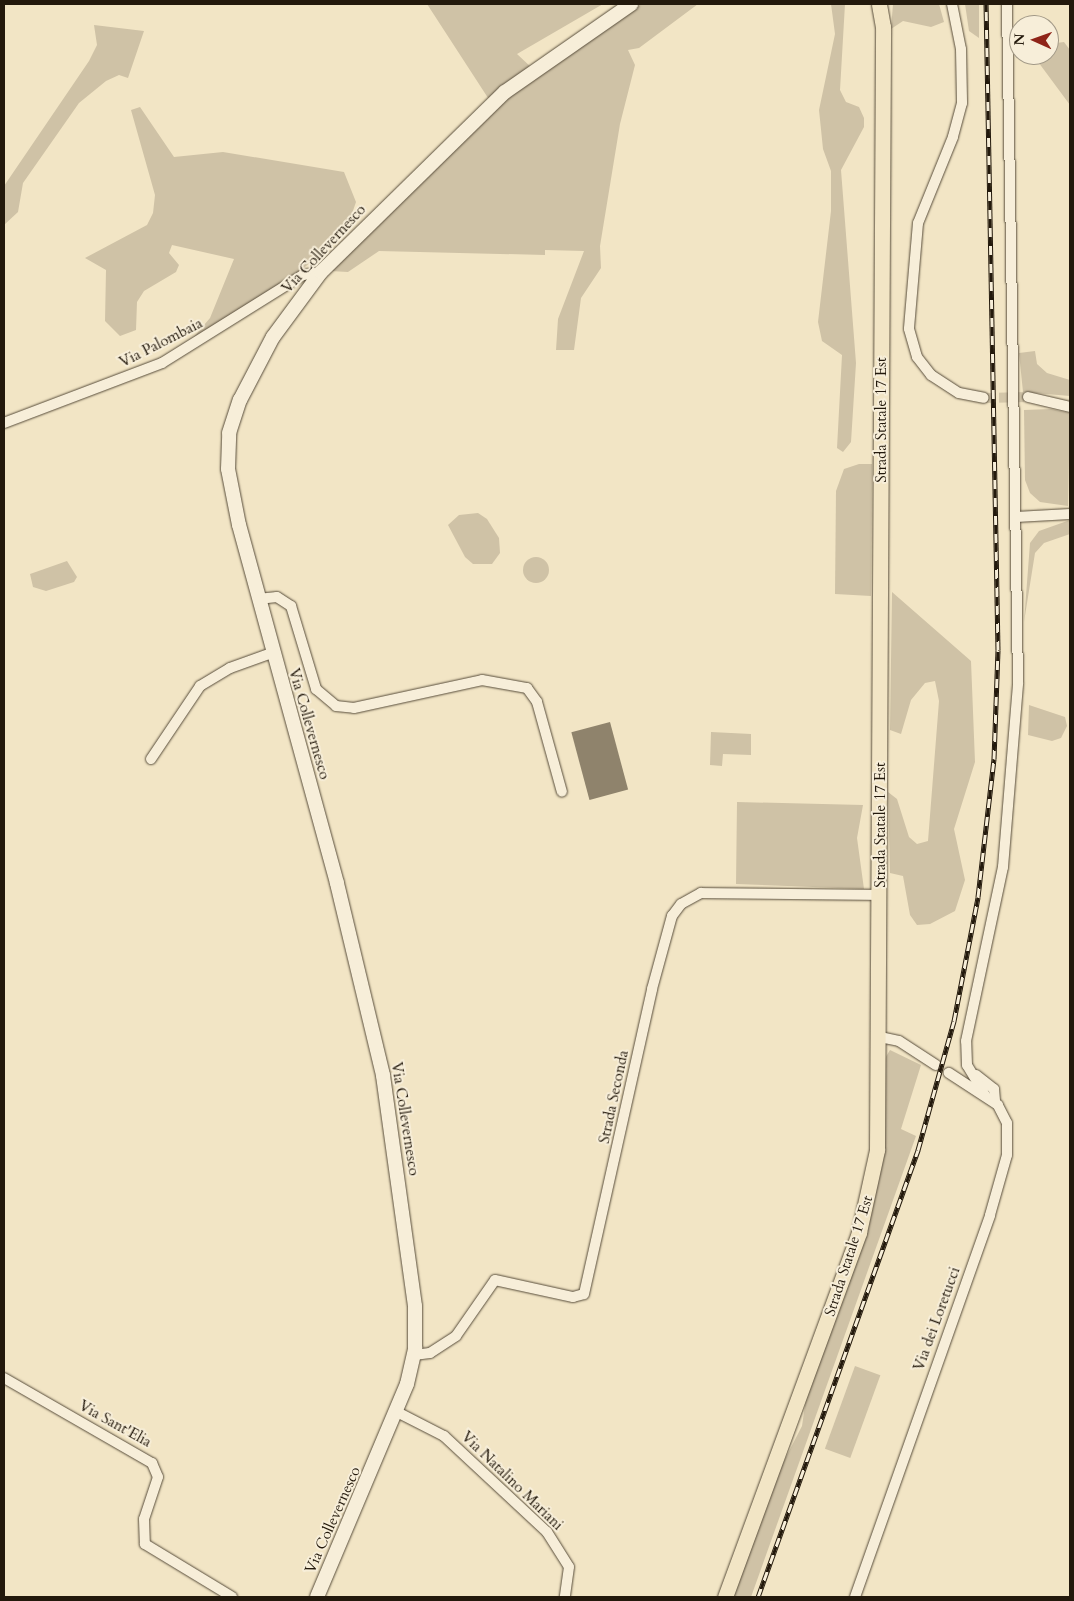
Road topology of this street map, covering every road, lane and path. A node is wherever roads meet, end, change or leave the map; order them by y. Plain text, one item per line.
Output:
1 (631, 4) edge
2 (879, 4) edge
3 (887, 4) edge
4 (952, 4) edge
5 (1006, 4) edge
6 (883, 27) junction
7 (321, 272) junction
8 (1028, 397) tunnel mouth
9 (984, 398) tunnel mouth
10 (1070, 407) edge
11 (4, 423) edge
12 (1070, 514) edge
13 (1016, 517) junction
14 (258, 599) junction
15 (272, 653) junction
16 (151, 759) dead end
17 (562, 792) dead end
18 (881, 895) junction
19 (880, 1037) junction
20 (936, 1065) dead end
21 (967, 1065) junction
22 (949, 1073) dead end
23 (984, 1095) junction
24 (995, 1101) junction
25 (414, 1355) junction
26 (4, 1378) edge
27 (397, 1412) junction
28 (232, 1597) edge
29 (317, 1597) edge
30 (565, 1597) edge
31 (725, 1597) edge
32 (855, 1597) edge

1 - 7 street, Via Collevernesco
2 - 6 main road, Strada Statale 17 Est
3 - 6 main road, Strada Statale 17 Est
4 - 9 street
5 - 13 street
6 - 18 main road, Strada Statale 17 Est
7 - 11 street, Via Palombaia
7 - 14 street, Via Collevernesco
8 - 10 street
12 - 13 street
13 - 21 street
14 - 15 street, Via Collevernesco
14 - 17 street
15 - 16 street
15 - 25 street, Via Collevernesco
18 - 19 main road, Strada Statale 17 Est
18 - 25 street, Strada Seconda
19 - 20 street
19 - 31 main road, Strada Statale 17 Est
21 - 23 street
21 - 24 street, Via dei Loretucci
22 - 23 street
23 - 24 street
24 - 32 street, Via dei Loretucci
25 - 27 street, Via Collevernesco
26 - 28 street, Via Sant'Elia
27 - 29 street, Via Collevernesco
27 - 30 street, Via Natalino Mariani

